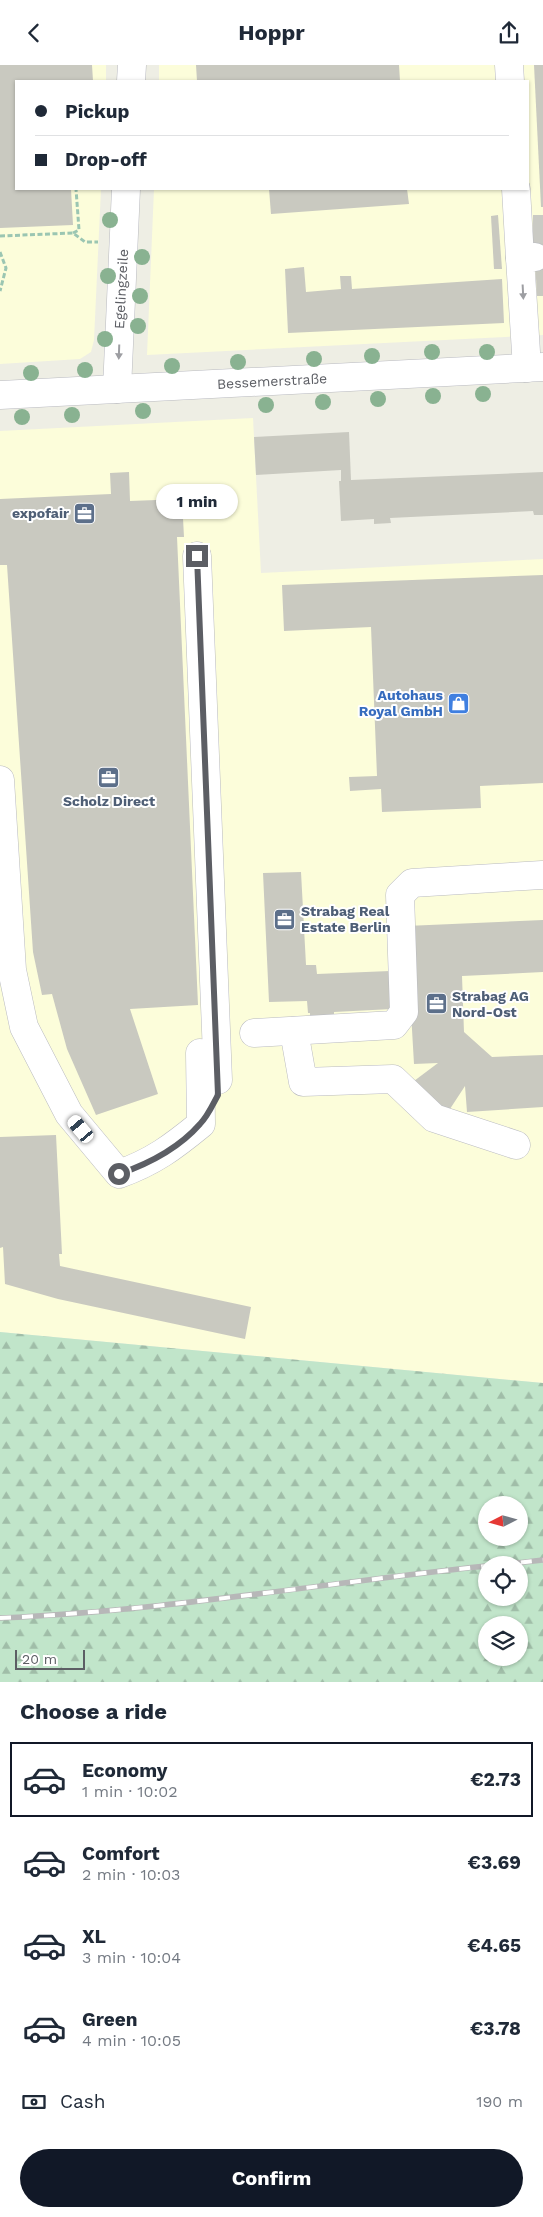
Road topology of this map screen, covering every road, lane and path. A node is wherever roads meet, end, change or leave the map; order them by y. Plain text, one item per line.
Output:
1 (132, 65) edge
2 (509, 65) edge
3 (131, 80) edge
4 (510, 80) edge
5 (76, 190) edge
6 (126, 190) edge
7 (516, 190) edge
8 (73, 233) junction
9 (0, 237) edge
10 (99, 242) dead end
11 (0, 251) edge
12 (0, 291) edge
13 (535, 368) edge
14 (117, 389) junction
15 (0, 395) edge
16 (197, 556) dead end
17 (0, 780) edge
18 (542, 875) edge
19 (294, 1031) junction
20 (254, 1033) dead end
21 (200, 1053) dead end
22 (201, 1124) junction
23 (516, 1145) dead end

1 - 3 street
2 - 4 street
5 - 8 path
6 -> 14 street, Egelingzeile
7 -> 13 street
8 - 9 path
8 - 10 path
11 - 12 path
13 - 14 street, Bessemerstraße
14 - 15 street, Bessemerstraße
16 - 22 street
17 - 22 street
18 - 19 street
19 - 20 street
19 - 23 street
21 - 22 street

